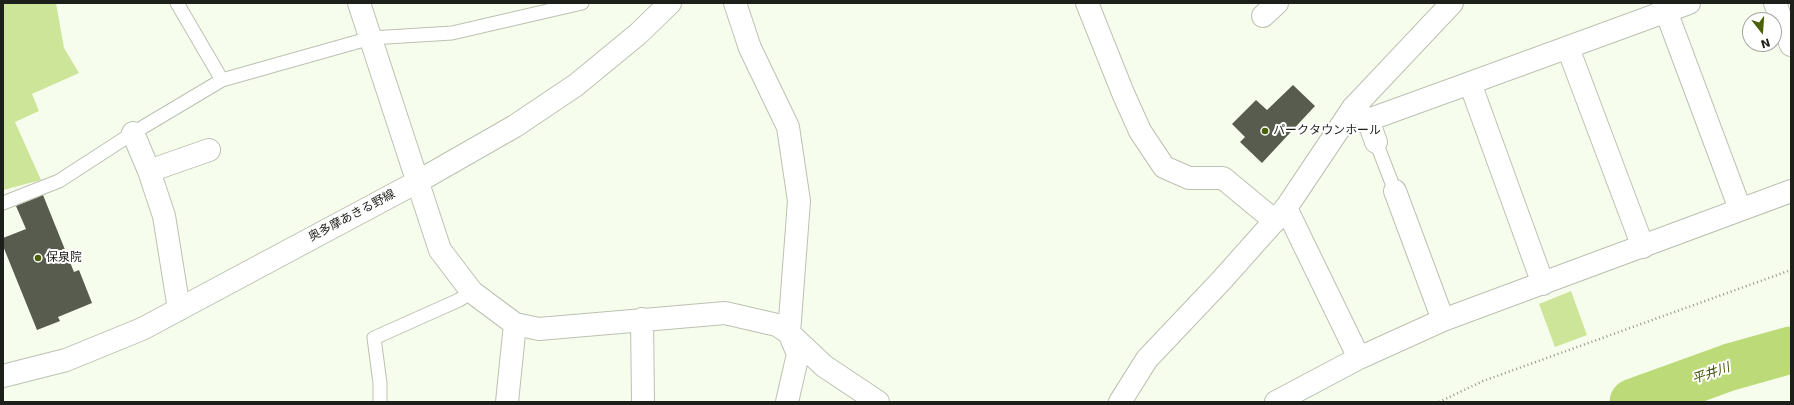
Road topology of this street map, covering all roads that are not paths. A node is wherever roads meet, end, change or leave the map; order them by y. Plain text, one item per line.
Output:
1 (177, 3) edge
2 (359, 3) edge
3 (582, 3) edge
4 (670, 3) edge
5 (735, 3) edge
6 (1088, 3) edge
7 (1452, 3) edge
8 (1688, 3) edge
9 (1776, 3) edge
10 (1665, 7) edge
11 (371, 38) junction
12 (1791, 45) edge
13 (1568, 48) junction
14 (222, 80) junction
15 (1470, 84) junction
16 (1360, 114) junction
17 (133, 133) junction
18 (1376, 142) joint
19 (209, 150) dead end
20 (149, 171) junction
21 (417, 182) junction
22 (1395, 191) joint
23 (1791, 191) edge
24 (3, 203) edge
25 (1740, 209) junction
26 (1281, 215) junction
27 (1643, 247) junction
28 (1543, 284) junction
29 (472, 292) junction
30 (179, 309) junction
31 (642, 319) junction
32 (1443, 320) junction
33 (515, 324) junction
34 (789, 333) junction
35 (1359, 358) junction
36 (3, 376) edge
37 (380, 402) edge
38 (507, 402) edge
39 (643, 402) edge
40 (787, 402) edge
41 (878, 402) edge
42 (1120, 402) edge
43 (1276, 402) edge

1 - 14 lane
2 - 11 street
3 - 11 lane
4 - 21 street, 奥多摩あきる野線
5 - 34 street
6 - 26 street
7 - 16 street
8 - 10 street
9 - 12 street
10 - 13 street
10 - 25 street
11 - 14 lane
11 - 21 street
13 - 15 street
13 - 27 street
14 - 17 lane
15 - 16 street
15 - 28 street
16 - 18 street
16 - 26 street
17 - 20 street
17 - 24 lane
18 - 22 lane
19 - 20 street
20 - 30 street
21 - 29 street
21 - 30 street, 奥多摩あきる野線
22 - 32 street
23 - 25 street
25 - 27 street
26 - 35 street
26 - 42 street
27 - 28 street
28 - 32 street
29 - 33 street
29 - 37 lane
30 - 36 street, 奥多摩あきる野線
31 - 33 street
31 - 34 street
31 - 39 street
32 - 35 street
33 - 38 street
34 - 40 street
34 - 41 street
35 - 43 street

